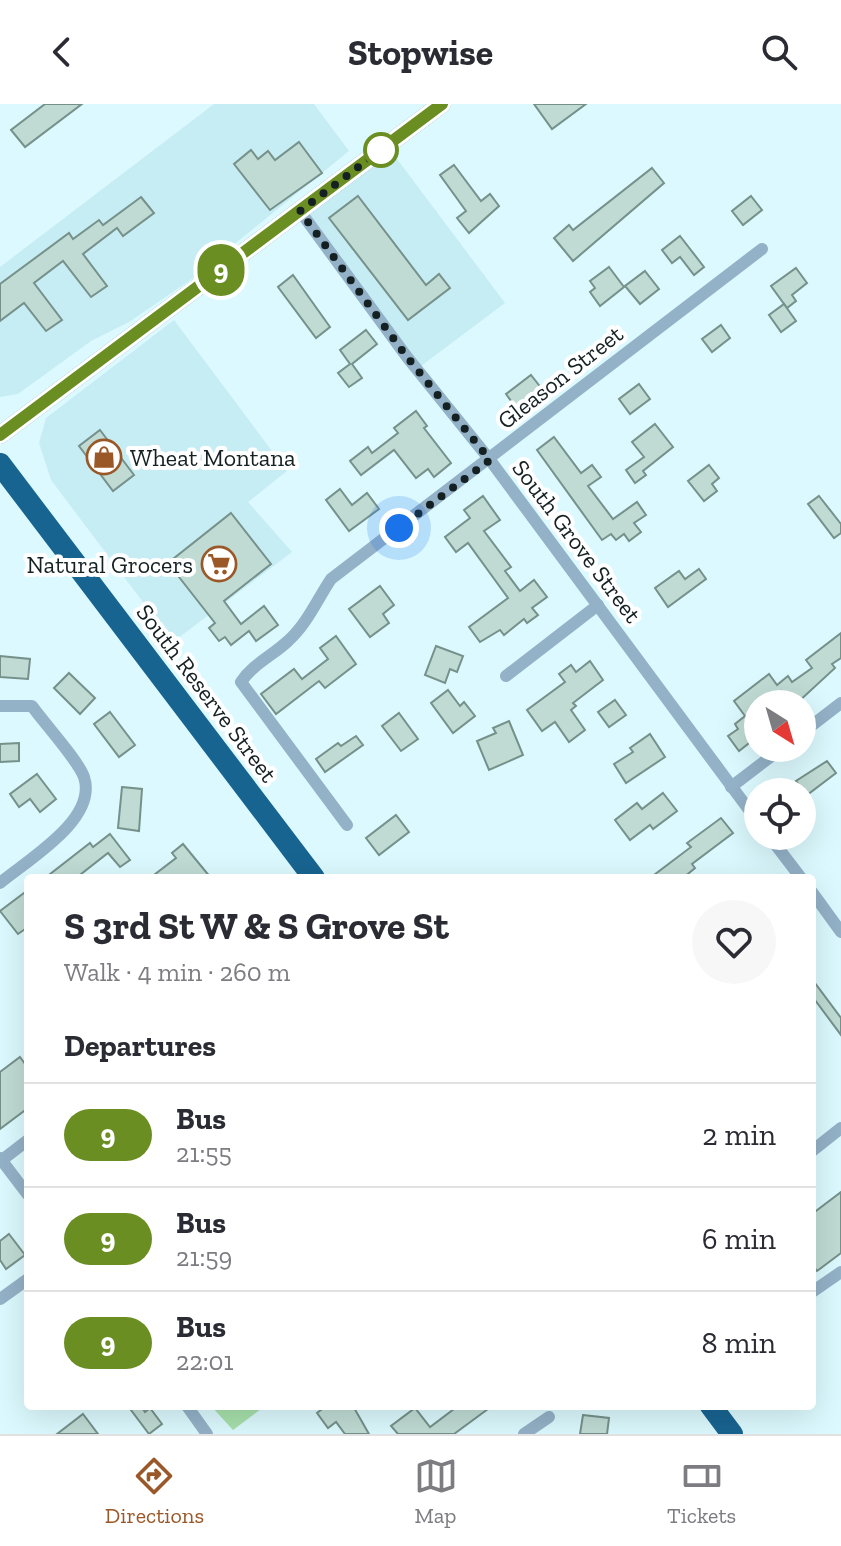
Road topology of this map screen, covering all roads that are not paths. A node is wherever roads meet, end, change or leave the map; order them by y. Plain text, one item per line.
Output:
1 (442, 104) edge
2 (300, 211) junction
3 (762, 249) dead end
4 (0, 435) edge
5 (490, 460) junction
6 (0, 464) edge
7 (598, 605) junction
8 (506, 676) dead end
9 (841, 703) edge
10 (0, 706) edge
11 (816, 722) edge
12 (764, 762) edge
13 (731, 787) junction
14 (744, 804) edge
15 (347, 825) dead end
16 (778, 850) edge
17 (311, 874) edge
18 (794, 874) edge
19 (0, 883) edge
20 (816, 898) edge
21 (841, 932) edge
22 (841, 1128) edge
23 (24, 1143) edge
24 (816, 1148) edge
25 (1, 1159) edge
26 (24, 1190) edge
27 (841, 1272) edge
28 (24, 1282) edge
29 (816, 1289) edge
30 (0, 1299) edge
31 (190, 1410) edge
32 (714, 1410) edge
33 (549, 1417) dead end
34 (206, 1434) edge
35 (524, 1434) edge
36 (732, 1434) edge

1 - 2 street
2 - 4 street
2 - 5 street, South Grove Street
3 - 5 street, Gleason Street
5 - 7 street, South Grove Street
5 - 15 street, Gleason Street
6 - 17 highway, South Reserve Street
7 - 8 street
7 - 13 street, South Grove Street
9 - 11 street
10 - 19 street
12 - 13 street
13 - 14 street, South Grove Street
16 - 18 street
20 - 21 street
22 - 24 street
23 - 25 street
25 - 26 street
27 - 29 street
28 - 30 street
31 - 34 street
32 - 36 highway
33 - 35 street

